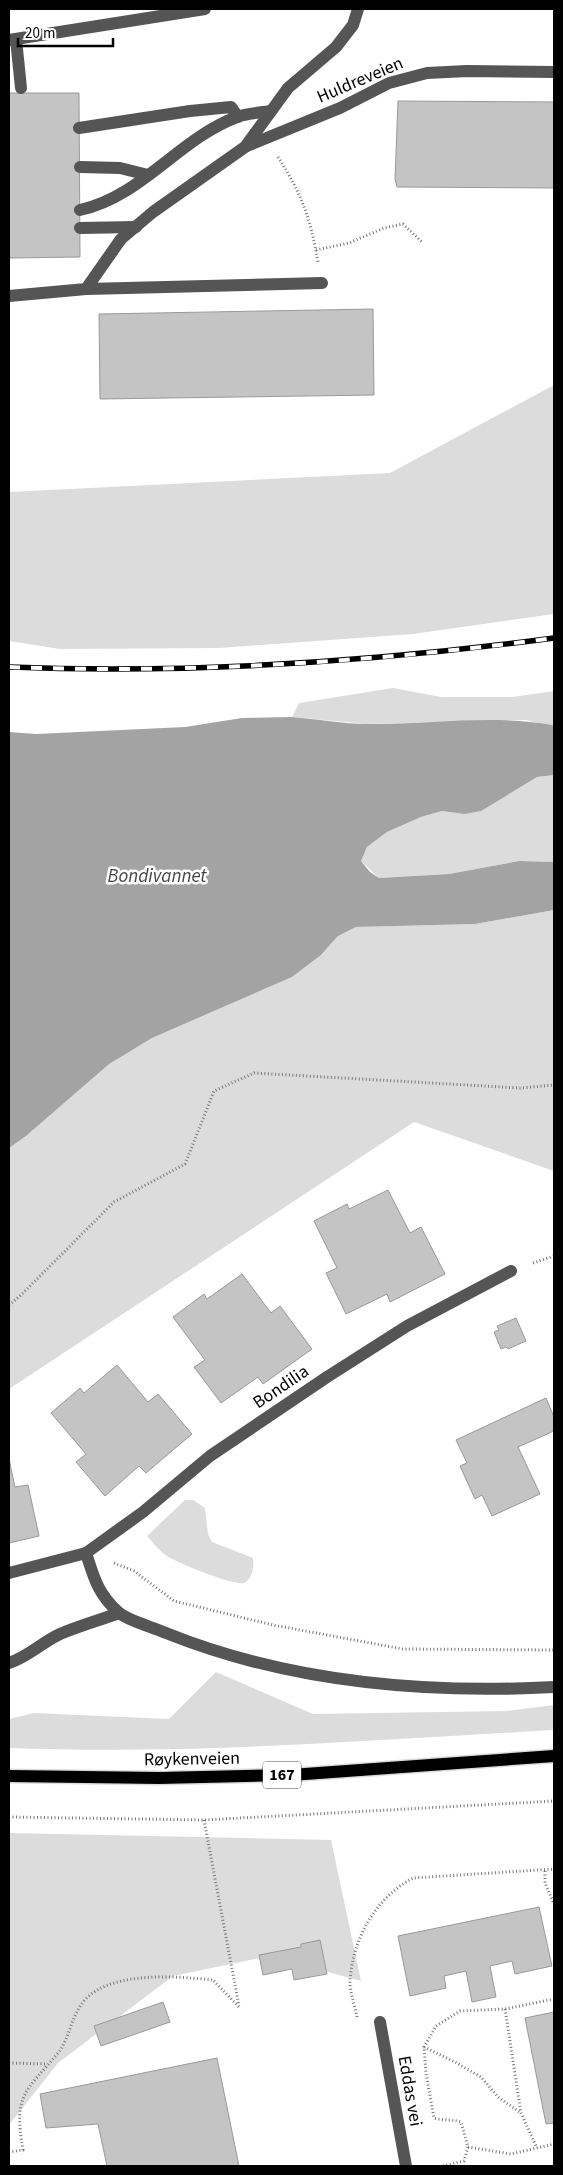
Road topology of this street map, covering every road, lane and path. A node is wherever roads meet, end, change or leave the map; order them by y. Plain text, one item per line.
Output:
1 (205, 9) edge
2 (358, 9) edge
3 (12, 39) edge
4 (554, 72) edge
5 (21, 88) dead end
6 (271, 112) junction
7 (238, 116) junction
8 (79, 128) dead end
9 (265, 137) junction
10 (245, 147) junction
11 (80, 167) dead end
12 (148, 174) junction
13 (80, 210) dead end
14 (136, 227) junction
15 (80, 228) dead end
16 (422, 242) dead end
17 (316, 250) junction
18 (322, 282) joint
19 (86, 289) junction
20 (9, 296) edge
21 (554, 1085) edge
22 (511, 1271) dead end
23 (9, 1305) edge
24 (86, 1553) junction
25 (9, 1573) edge
26 (119, 1614) junction
27 (554, 1650) edge
28 (9, 1663) edge
29 (554, 1687) edge
30 (554, 1756) edge
31 (9, 1776) edge
32 (554, 1801) edge
33 (9, 1817) edge
34 (204, 1820) junction
35 (554, 1869) edge
36 (545, 1871) junction
37 (554, 1904) edge
38 (554, 1999) edge
39 (505, 2009) junction
40 (358, 2021) dead end
41 (380, 2022) dead end
42 (424, 2047) junction
43 (9, 2063) edge
44 (48, 2064) junction
45 (521, 2112) junction
46 (554, 2144) edge
47 (468, 2147) junction
48 (537, 2148) junction
49 (9, 2152) edge
50 (406, 2166) edge
51 (443, 2166) edge

1 - 3 street
2 - 6 street, Huldreveien
3 - 5 street
4 - 9 street, Huldreveien
6 - 7 street
6 - 10 street, Huldreveien
7 - 8 street
7 - 12 street
9 - 10 street, Huldreveien
9 - 17 path
10 - 14 street, Huldreveien
11 - 12 street
12 - 13 street
14 - 15 street
14 - 19 street, Huldreveien
16 - 17 path
17 - 18 path
18 - 19 street
19 - 20 street
21 - 23 path
22 - 24 street, Bondilia
24 - 25 street, Bondilia
24 - 26 street
24 - 27 path
26 - 28 street
26 - 29 street
30 - 31 main road, Røykenveien / 167
32 - 34 path
33 - 34 path
34 - 44 path
35 - 36 path
36 - 37 path
36 - 40 path
38 - 39 path
39 - 42 path
39 - 45 path
41 - 50 street, Eddas vei
42 - 45 path
42 - 47 path
43 - 44 path
44 - 49 path
45 - 48 path
46 - 48 path
47 - 48 path
47 - 51 path

